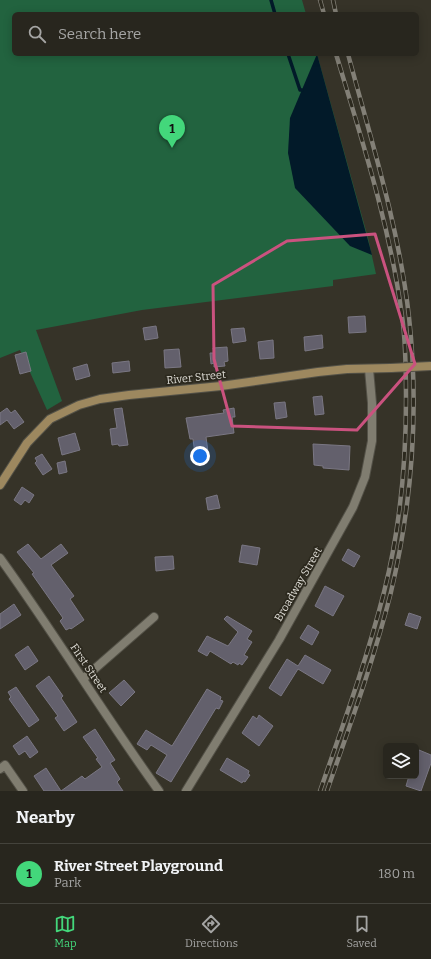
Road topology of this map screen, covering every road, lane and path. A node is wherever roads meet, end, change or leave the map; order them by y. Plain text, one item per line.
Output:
1 (431, 366) edge
2 (369, 369) junction
3 (0, 485) edge
4 (0, 558) edge
5 (154, 617) dead end
6 (83, 679) junction
7 (2, 767) edge
8 (23, 791) edge
9 (160, 791) edge
10 (186, 791) edge

1 - 2 main road, River Street, bridge
2 - 3 main road, River Street
2 - 10 street, Broadway Street
4 - 6 street, First Street
5 - 6 street
6 - 9 street, First Street
7 - 8 street

